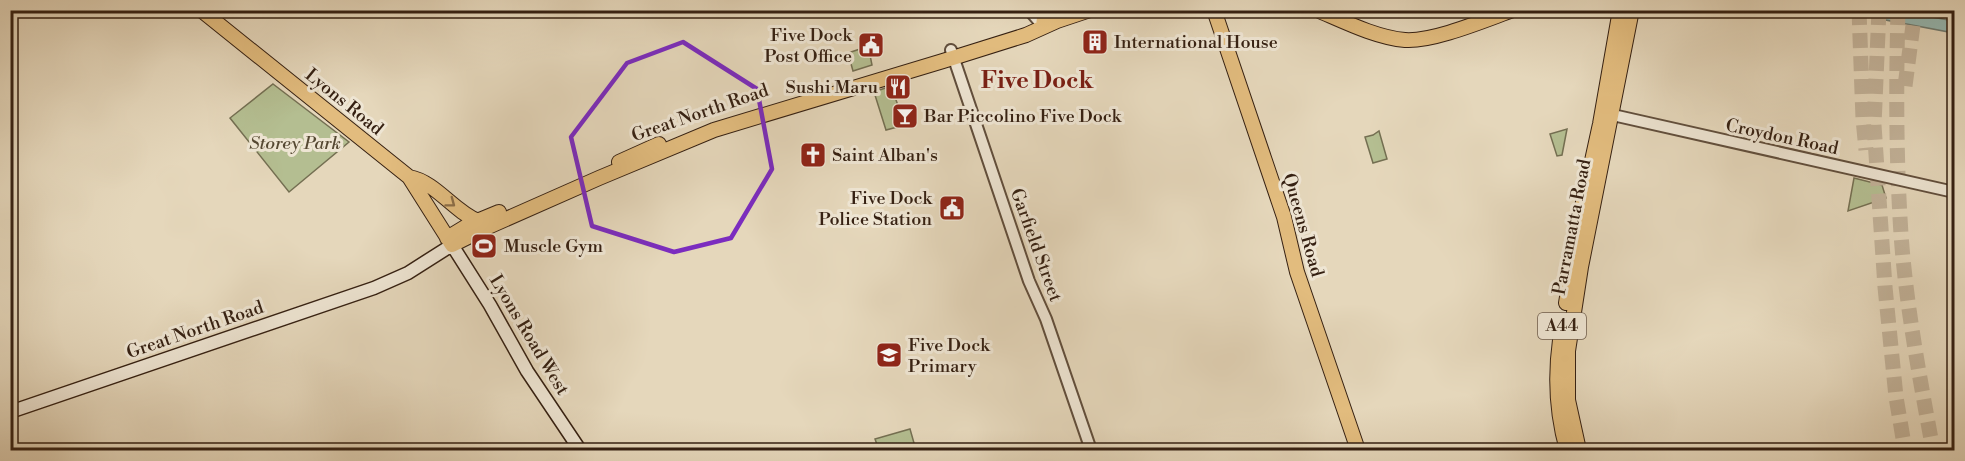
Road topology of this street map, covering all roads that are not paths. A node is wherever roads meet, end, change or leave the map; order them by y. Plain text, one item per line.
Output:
1 (201, 10) edge
2 (1029, 10) edge
3 (1045, 10) edge
4 (1090, 10) edge
5 (1214, 10) edge
6 (1317, 10) edge
7 (1513, 10) edge
8 (1623, 11) edge
9 (1043, 26) junction
10 (952, 54) junction
11 (1607, 114) junction
12 (409, 177) junction
13 (1954, 192) edge
14 (478, 221) junction
15 (449, 242) junction
16 (10, 412) edge
17 (580, 450) edge
18 (1091, 450) edge
19 (1358, 450) edge
20 (1567, 450) edge
21 (1579, 450) edge

1 - 12 main road, Lyons Road
2 - 9 street
3 - 9 main road
4 - 9 main road, Great North Road
5 - 19 main road, Queens Road
6 - 7 main road
8 - 11 main road, Parramatta Road / A44
9 - 10 main road, Great North Road
10 - 14 main road, Great North Road
10 - 15 main road, Great North Road
10 - 18 street, Garfield Street
11 - 13 street, Croydon Road
11 - 20 main road, Parramatta Road / A44
11 - 21 main road, Parramatta Road / A44
12 -> 14 main road
12 - 15 main road, Lyons Road
14 - 15 main road, Great North Road
15 - 16 main road, Great North Road
15 - 17 main road, Lyons Road West

